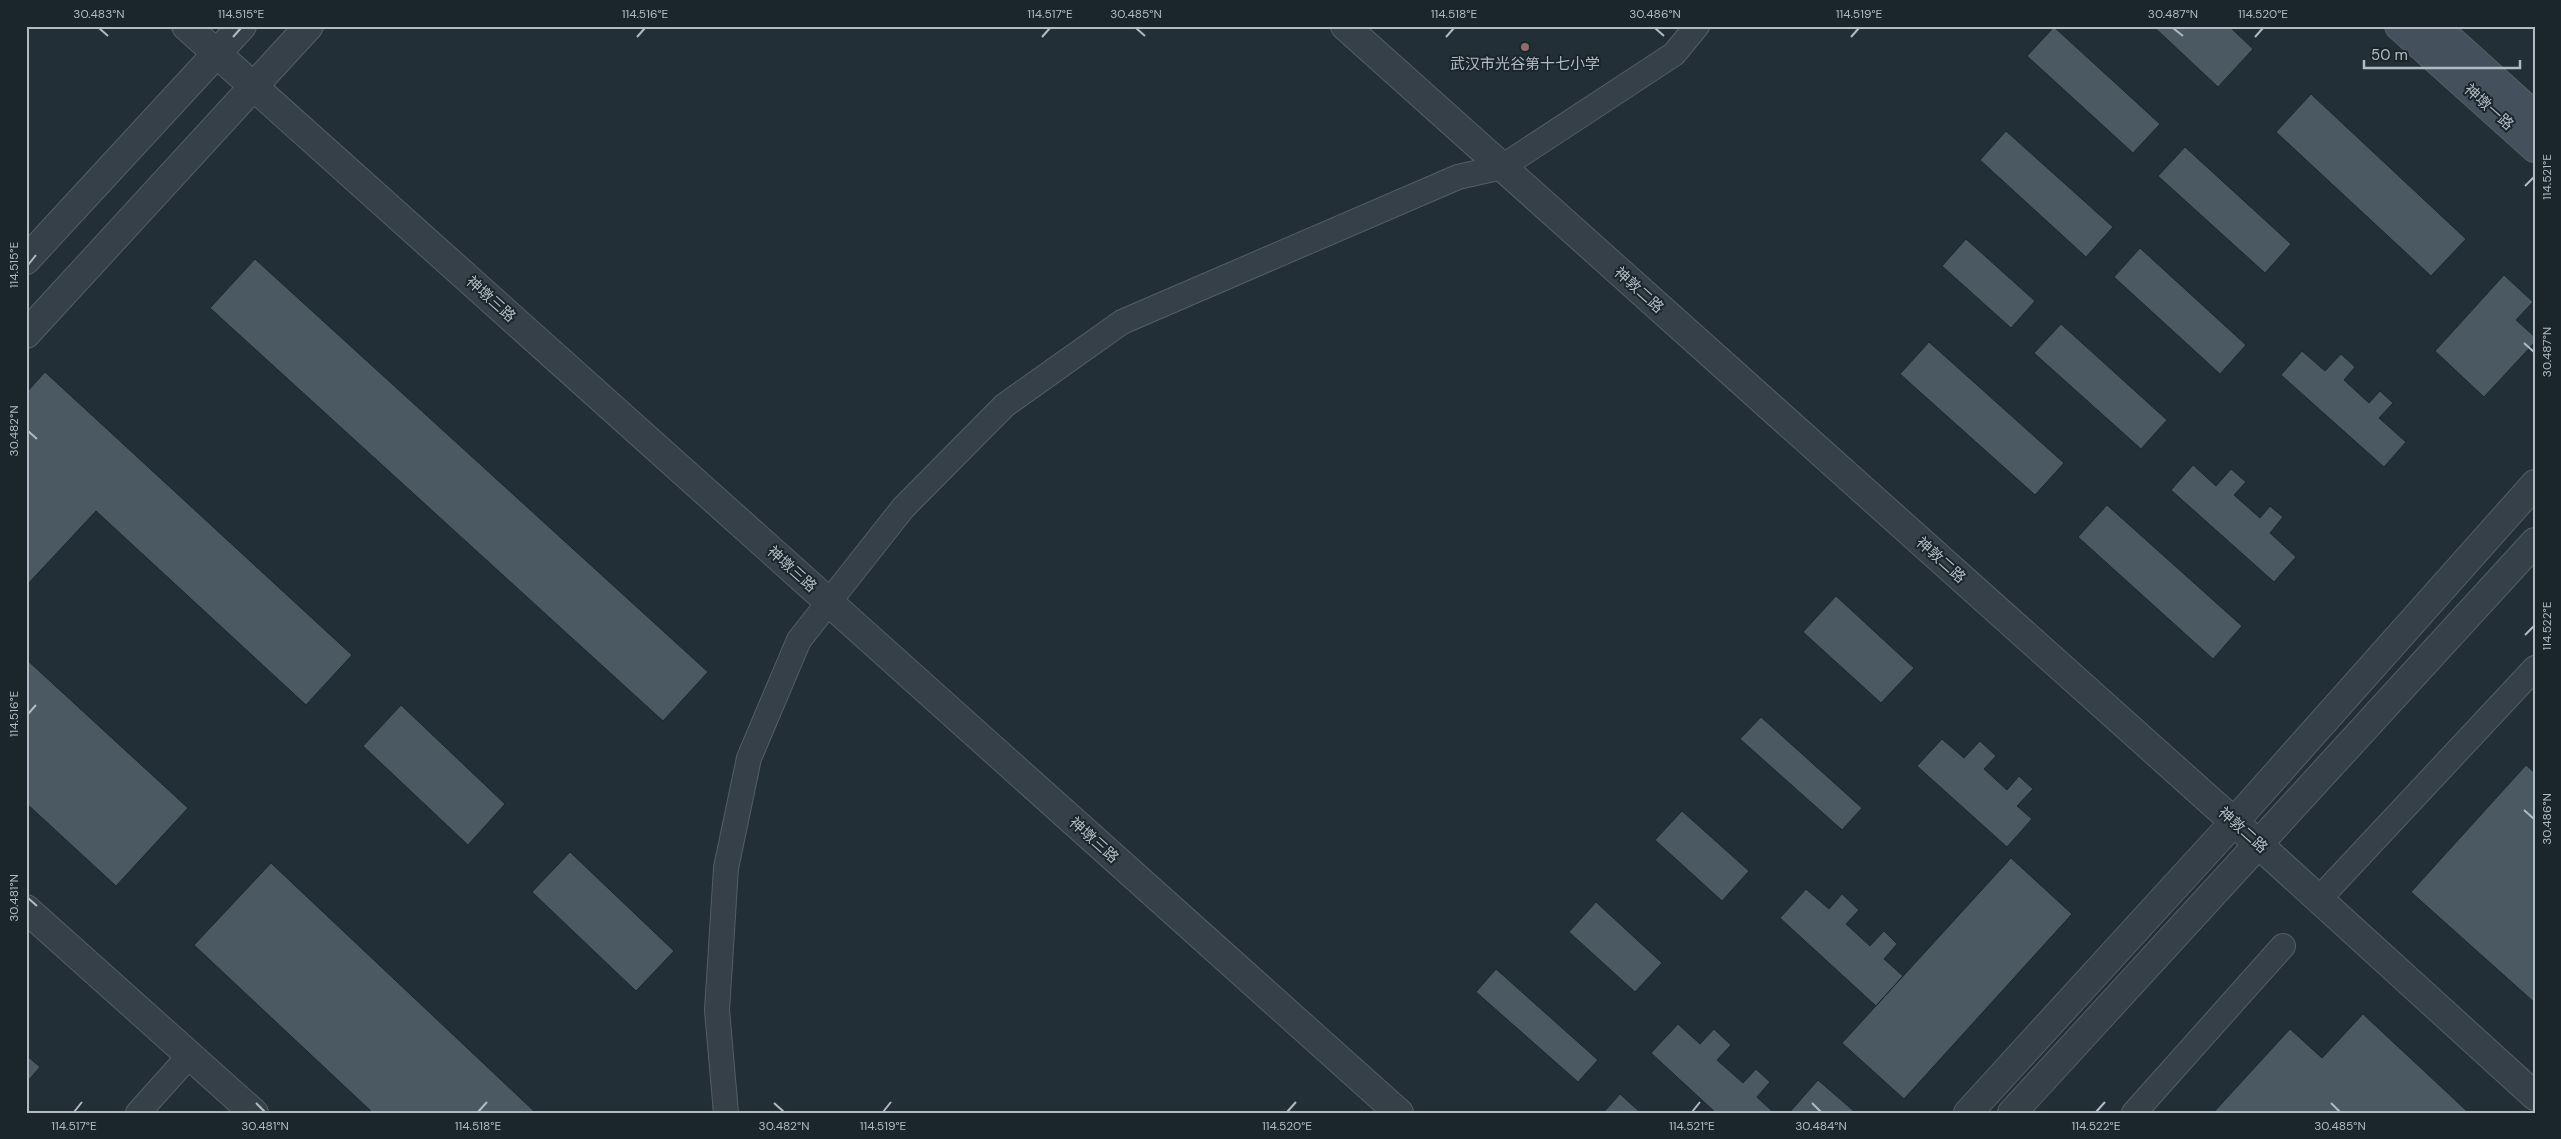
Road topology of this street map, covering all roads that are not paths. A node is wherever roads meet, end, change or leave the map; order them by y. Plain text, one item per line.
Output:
1 (186, 26) edge
2 (242, 26) edge
3 (309, 26) edge
4 (1345, 26) edge
5 (1697, 26) edge
6 (2398, 26) edge
7 (2435, 26) edge
8 (216, 54) junction
9 (254, 87) junction
10 (2535, 116) edge
11 (2535, 148) edge
12 (1502, 167) junction
13 (26, 260) edge
14 (26, 334) edge
15 (2535, 484) edge
16 (2535, 542) edge
17 (829, 602) junction
18 (2535, 668) edge
19 (2234, 822) junction
20 (2259, 844) junction
21 (2319, 899) junction
22 (26, 908) edge
23 (2283, 946) dead end
24 (190, 1055) junction
25 (2535, 1096) edge
26 (138, 1113) edge
27 (254, 1113) edge
28 (726, 1113) edge
29 (1398, 1113) edge
30 (1968, 1113) edge
31 (2012, 1113) edge
32 (2134, 1113) edge

1 - 8 street, 神墩三路
2 - 8 street
3 - 9 street
4 - 12 street, 神敦二路
5 - 12 street
6 - 11 main road, 神墩一路
7 - 10 main road, 神墩一路
8 - 9 street, 神墩三路
8 - 13 street
9 - 14 street
9 - 17 street, 神墩三路
12 - 17 street
12 - 19 street, 神敦二路
15 - 19 street
16 - 20 street
17 - 28 street
17 - 29 street, 神墩三路
18 - 21 street
19 - 20 street, 神敦二路
19 - 30 street
20 - 21 street, 神敦二路
20 - 31 street
21 - 25 street, 神敦二路
22 - 24 street
23 - 32 street
24 - 26 street
24 - 27 street

